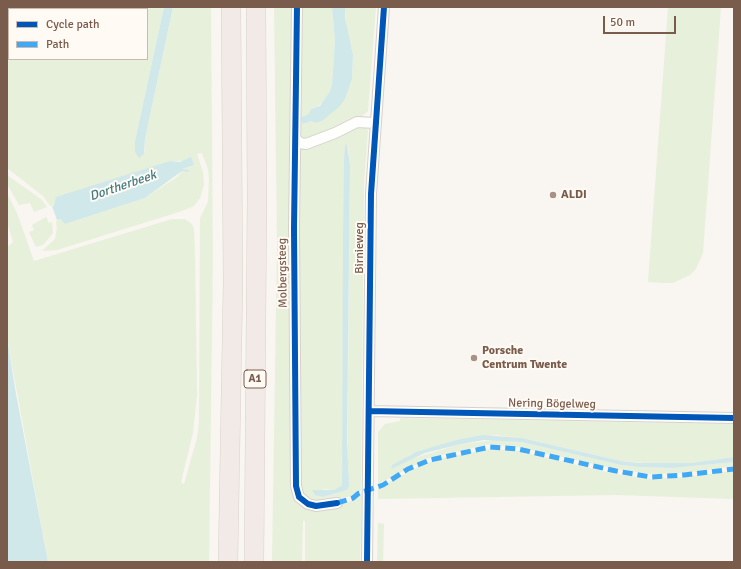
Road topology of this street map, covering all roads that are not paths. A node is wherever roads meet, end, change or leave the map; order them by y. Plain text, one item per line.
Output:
1 (231, 7) edge
2 (256, 7) edge
3 (297, 7) edge
4 (384, 7) edge
5 (376, 123) junction
6 (295, 138) junction
7 (369, 411) junction
8 (734, 418) edge
9 (337, 503) dead end
10 (228, 562) edge
11 (254, 562) edge
12 (367, 562) edge

1 - 10 highway, A1
2 - 11 highway, A1
3 - 6 street, Molbergsteeg
4 - 5 street, Birnieweg
5 - 6 street
5 - 7 street, Birnieweg
6 - 9 street, Molbergsteeg
7 - 8 street, Nering Bögelweg
7 - 12 street, Birnieweg

